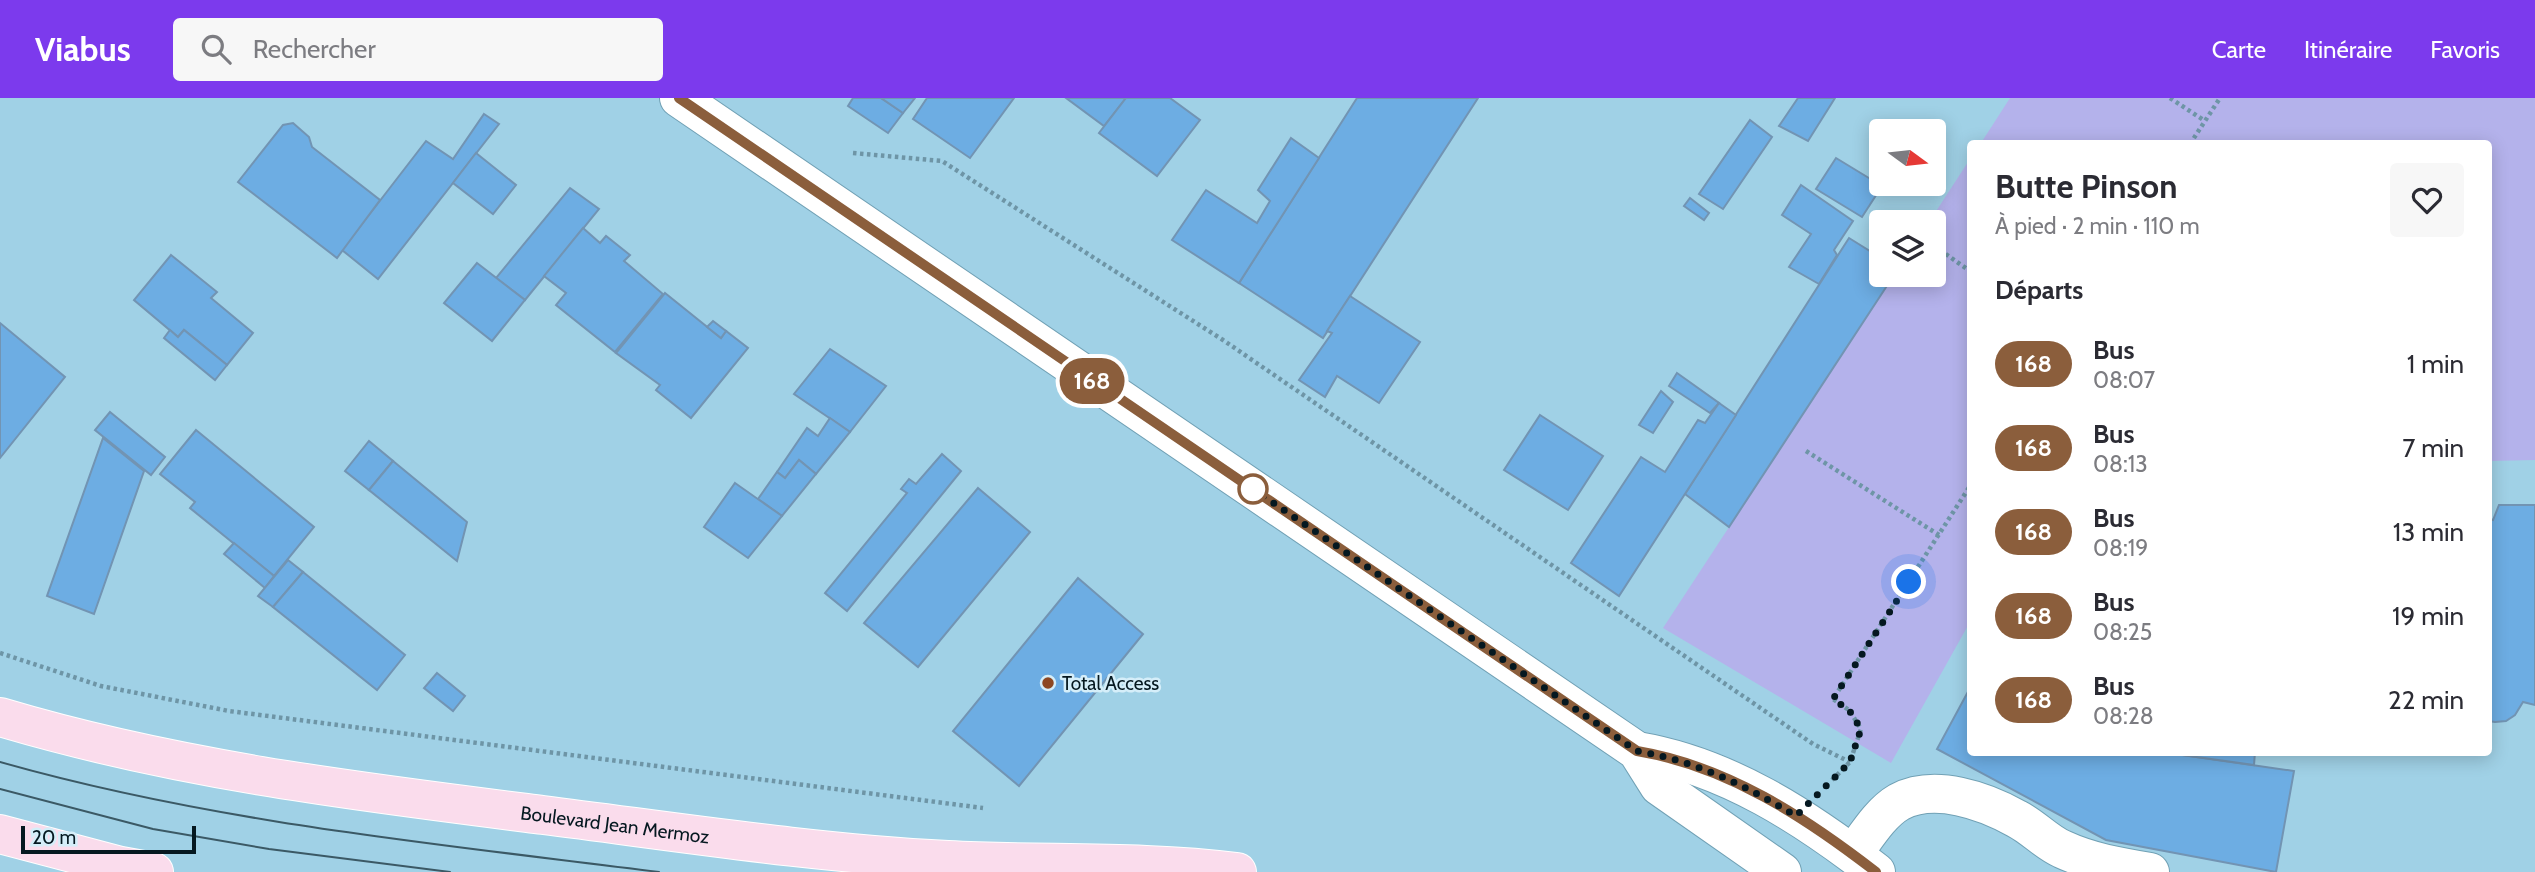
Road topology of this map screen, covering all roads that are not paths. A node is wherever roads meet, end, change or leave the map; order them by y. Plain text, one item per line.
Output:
1 (679, 98) edge
2 (0, 717) edge
3 (1637, 751) junction
4 (0, 834) edge
5 (1865, 863) edge
6 (155, 872) edge
7 (1237, 872) edge
8 (1782, 872) edge
9 (2150, 872) edge

1 - 3 street
2 - 7 main road, Boulevard Jean Mermoz
3 - 5 street
3 - 8 street
4 - 6 main road
5 - 9 street

